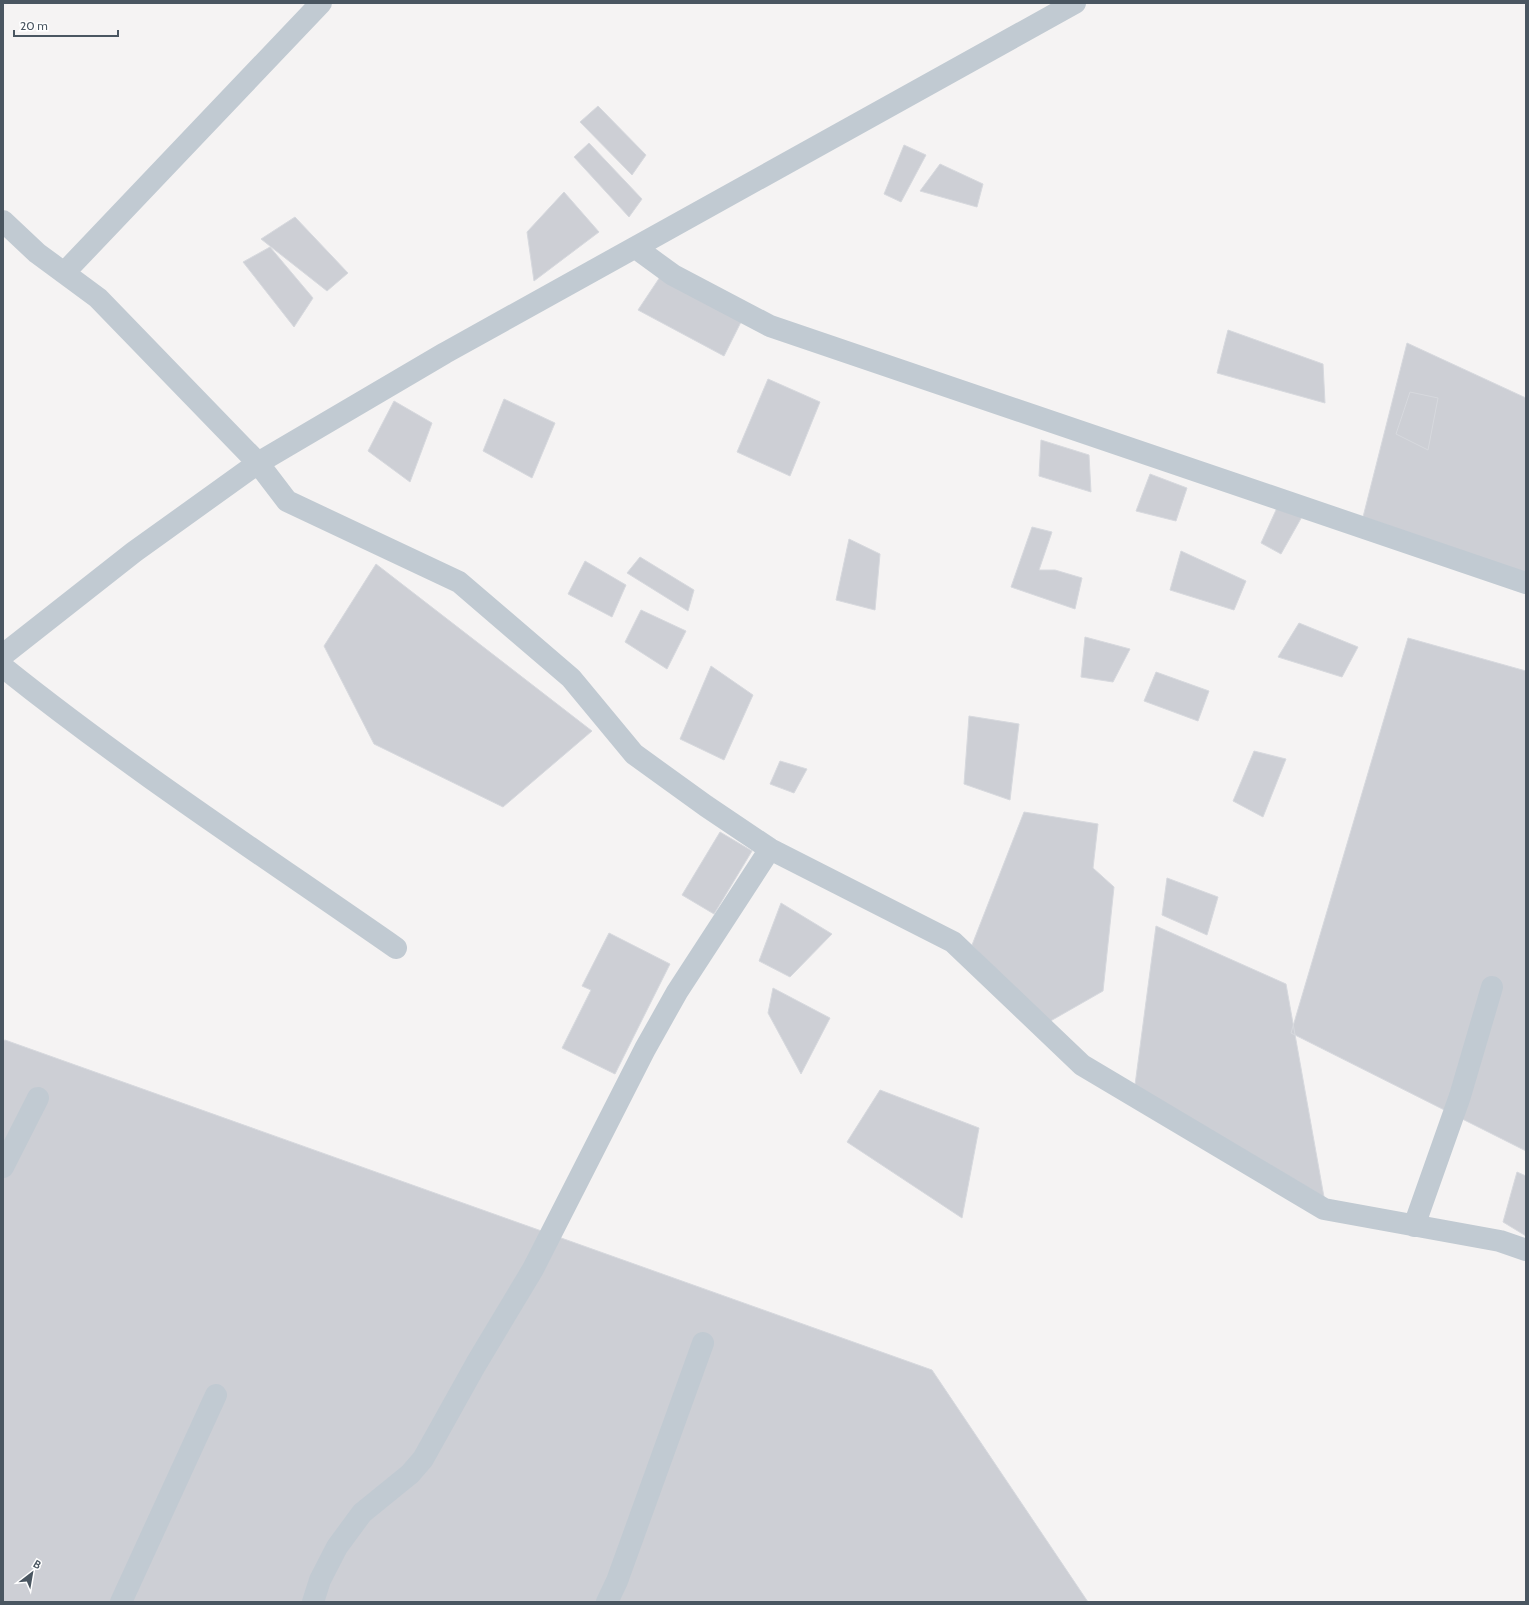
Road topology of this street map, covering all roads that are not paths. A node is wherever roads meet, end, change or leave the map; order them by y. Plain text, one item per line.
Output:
1 (321, 3) edge
2 (1075, 3) edge
3 (3, 221) edge
4 (636, 248) junction
5 (64, 273) junction
6 (258, 463) junction
7 (1526, 584) edge
8 (3, 656) edge
9 (3, 667) edge
10 (770, 849) junction
11 (396, 948) dead end
12 (1492, 987) dead end
13 (38, 1098) dead end
14 (3, 1167) edge
15 (1414, 1226) junction
16 (1526, 1250) edge
17 (703, 1343) dead end
18 (216, 1395) dead end
19 (121, 1602) edge
20 (313, 1602) edge
21 (607, 1602) edge

1 - 5 street
2 - 4 street
3 - 5 street
4 - 6 street
4 - 7 street
5 - 6 street
6 - 8 street
6 - 10 street
9 - 11 street
10 - 15 street
10 - 20 street
12 - 15 street
13 - 14 street
15 - 16 street
17 - 21 street
18 - 19 street

